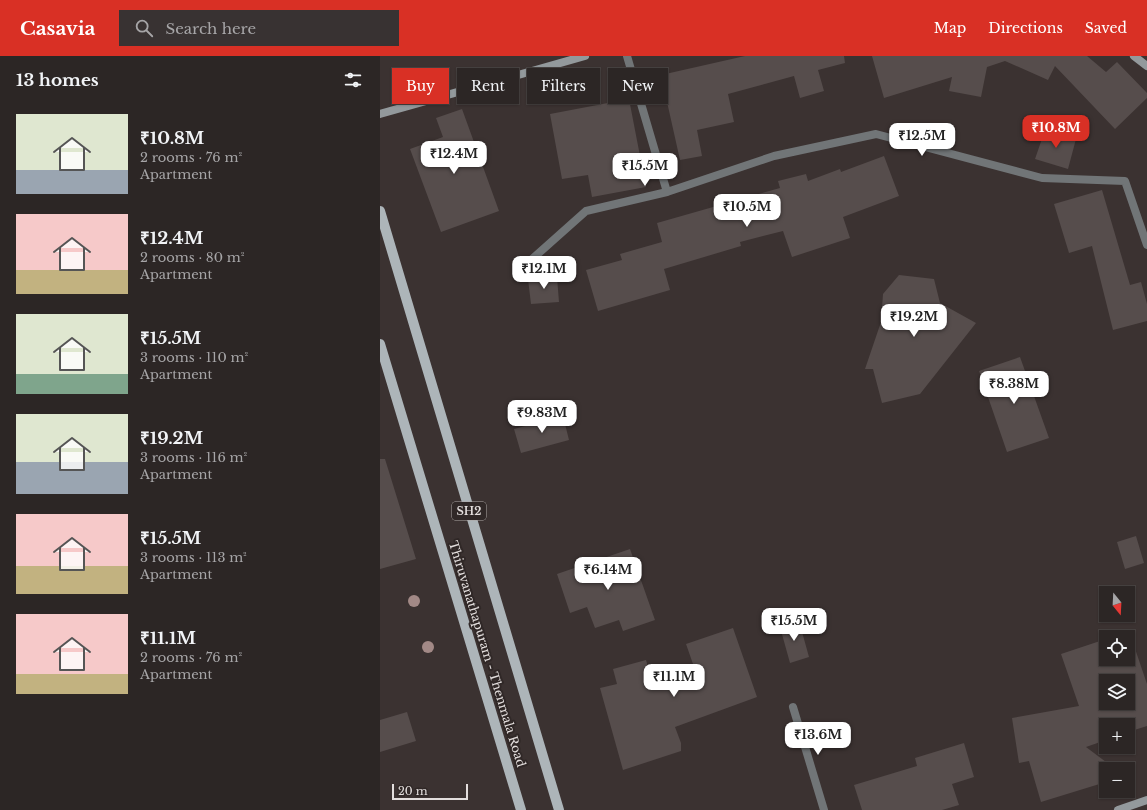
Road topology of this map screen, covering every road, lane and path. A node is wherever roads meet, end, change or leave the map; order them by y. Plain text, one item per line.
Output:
1 (585, 56) edge
2 (627, 56) edge
3 (1134, 56) edge
4 (1147, 66) edge
5 (380, 114) edge
6 (667, 192) junction
7 (381, 215) edge
8 (1147, 245) edge
9 (531, 260) dead end
10 (380, 344) edge
11 (793, 707) dead end
12 (1147, 800) edge
13 (521, 810) edge
14 (559, 810) edge
15 (824, 810) edge
16 (1118, 810) edge

1 - 5 street
2 - 6 street
3 - 4 street
6 - 8 street
6 - 9 street
7 - 14 main road, SH2
10 - 13 main road, Thiruvanathapuram - Thenmala Road
11 - 15 street
12 - 16 street

